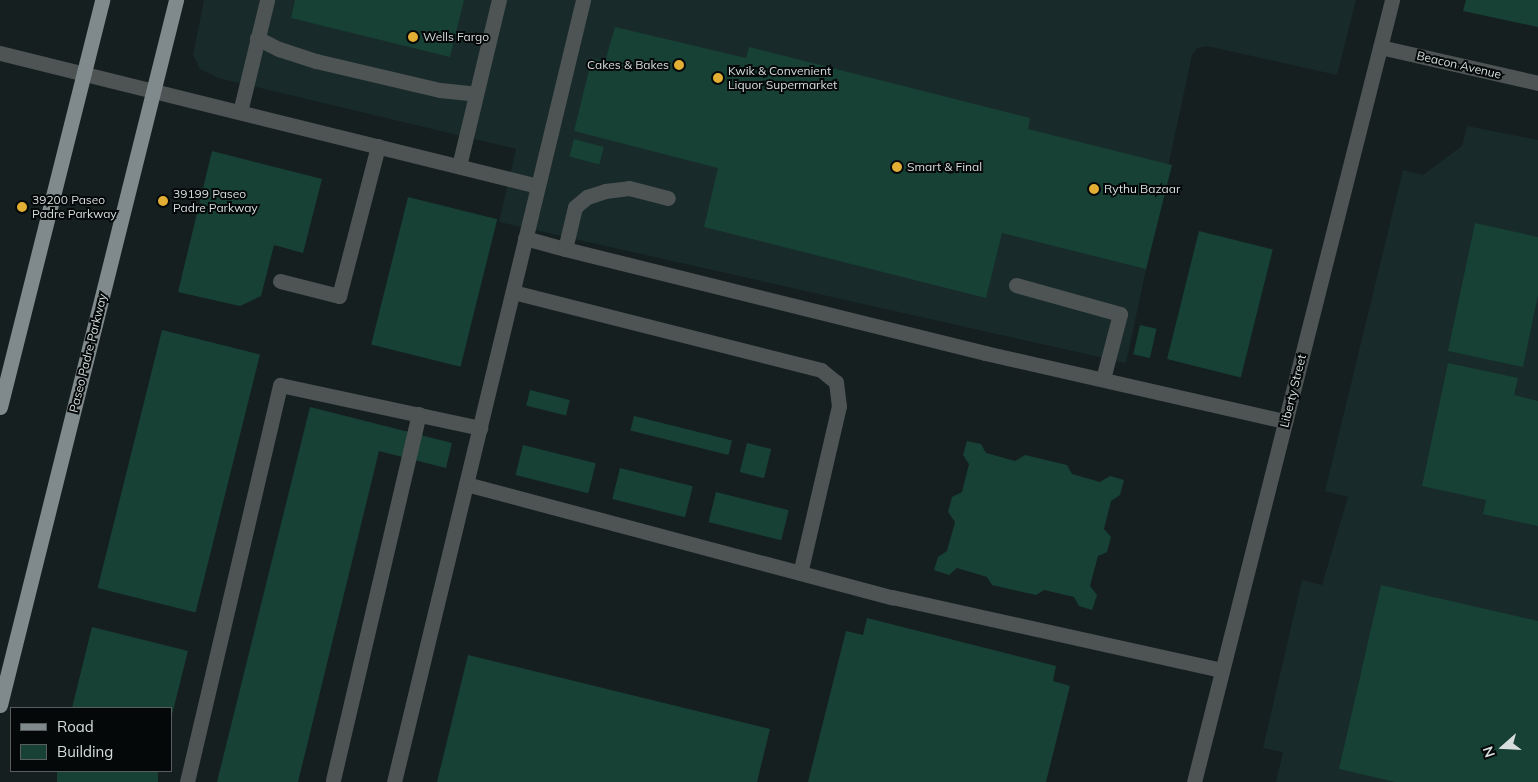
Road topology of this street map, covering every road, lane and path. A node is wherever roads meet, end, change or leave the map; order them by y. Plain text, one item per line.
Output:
1 (102, 0) edge
2 (176, 0) edge
3 (267, 0) edge
4 (499, 0) edge
5 (583, 0) edge
6 (1392, 0) edge
7 (257, 38) junction
8 (1380, 47) junction
9 (0, 53) edge
10 (83, 73) junction
11 (1538, 84) edge
12 (153, 91) junction
13 (476, 94) junction
14 (240, 112) junction
15 (378, 146) junction
16 (459, 166) junction
17 (538, 186) junction
18 (668, 198) dead end
19 (525, 238) junction
20 (565, 249) junction
21 (280, 281) dead end
22 (1016, 285) dead end
23 (512, 292) junction
24 (1103, 380) junction
25 (0, 407) edge
26 (419, 414) junction
27 (1285, 421) junction
28 (480, 428) junction
29 (466, 484) junction
30 (800, 573) junction
31 (1222, 670) junction
32 (0, 705) edge
33 (333, 780) dead end
34 (187, 782) edge
35 (394, 782) edge
36 (1194, 782) edge

1 - 10 main road
2 - 12 main road, Paseo Padre Parkway
3 - 7 street
4 - 13 street
5 - 17 street
6 - 8 street, Liberty Street
7 - 13 street
7 - 14 street
8 - 11 street, Beacon Avenue
8 - 27 street, Liberty Street
9 - 10 street
10 - 12 street
10 - 25 main road
12 - 14 street
12 - 32 main road, Paseo Padre Parkway
13 - 16 street
14 - 15 street
15 - 16 street
15 - 21 street
16 - 17 street
17 - 19 street
18 - 20 street
19 - 20 street
19 - 23 street
20 - 24 street
22 - 24 street
23 - 28 street
23 - 30 street
24 - 27 street
26 - 28 street
26 - 33 street
26 - 34 street
27 - 31 street, Liberty Street
28 - 29 street
29 - 30 street
29 - 35 street
30 - 31 street
31 - 36 street, Liberty Street

